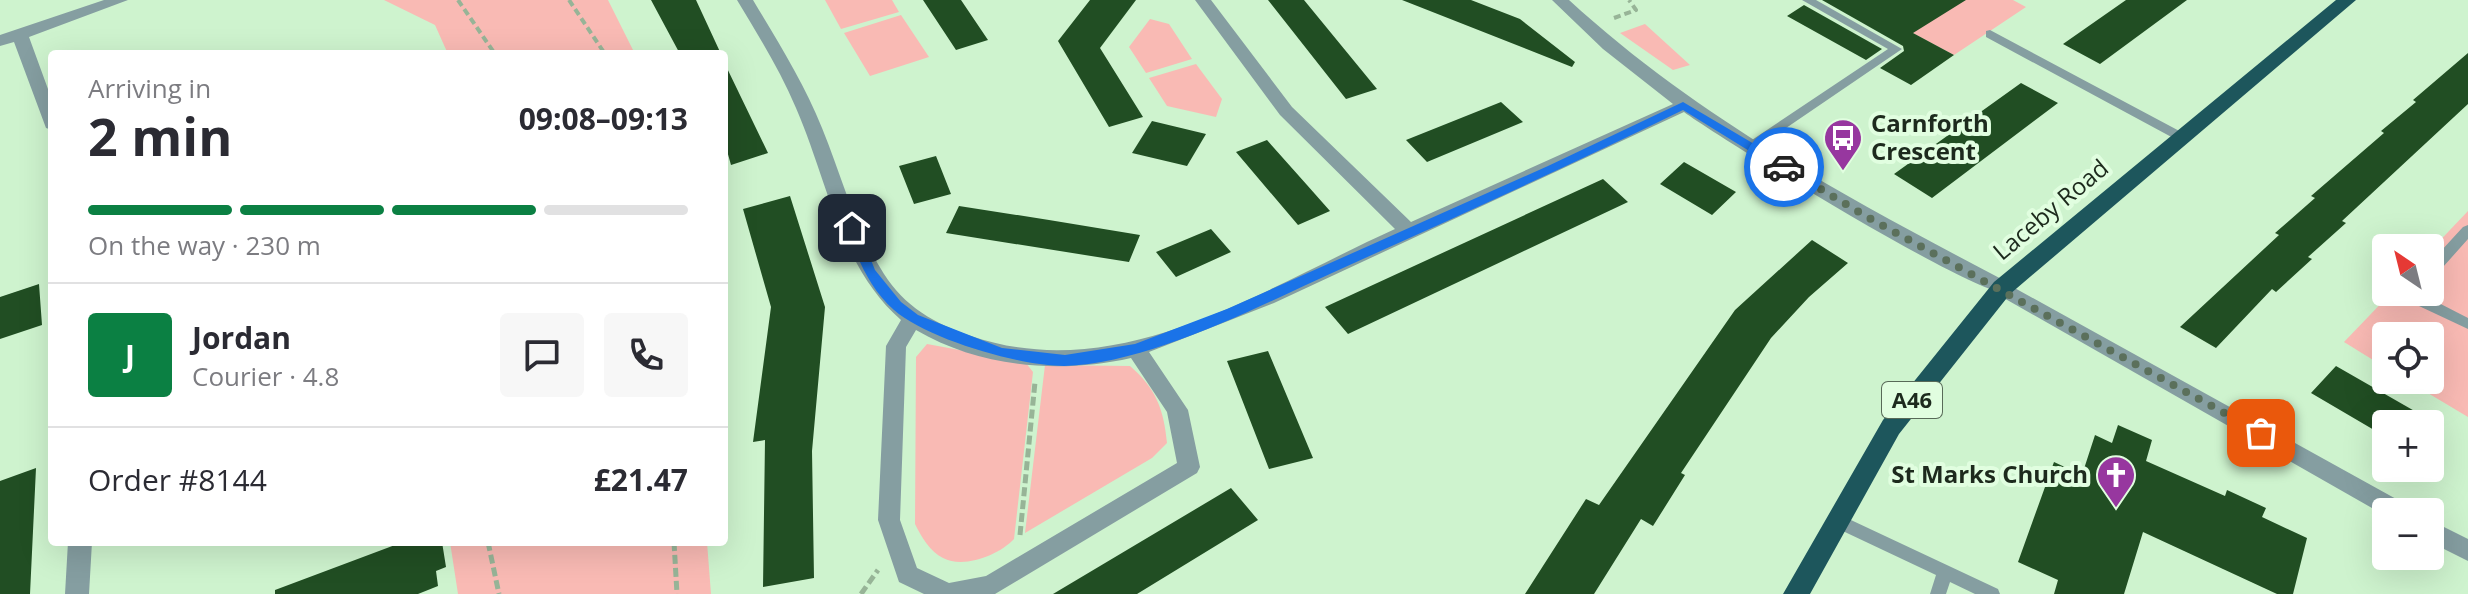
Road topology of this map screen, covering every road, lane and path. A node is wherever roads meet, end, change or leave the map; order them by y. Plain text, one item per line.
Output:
1 (120, 0) edge
2 (458, 0) edge
3 (569, 0) edge
4 (745, 0) edge
5 (1203, 0) edge
6 (1560, 0) edge
7 (1808, 0) edge
8 (2347, 0) edge
9 (20, 34) junction
10 (1990, 34) dead end
11 (0, 41) edge
12 (492, 50) edge
13 (602, 50) edge
14 (1683, 106) junction
15 (48, 113) edge
16 (2181, 137) junction
17 (1750, 147) junction
18 (2468, 230) edge
19 (1408, 231) junction
20 (2444, 257) edge
21 (2002, 288) junction
22 (2432, 306) edge
23 (913, 318) junction
24 (2468, 324) edge
25 (1136, 349) junction
26 (1037, 357) junction
27 (2374, 498) edge
28 (1836, 520) junction
29 (2444, 538) edge
30 (80, 546) edge
31 (489, 546) edge
32 (674, 546) edge
33 (2468, 551) edge
34 (1035, 559) junction
35 (1945, 572) junction
36 (77, 594) edge
37 (499, 594) edge
38 (677, 594) edge
39 (1796, 594) edge
40 (1938, 594) edge
41 (1992, 594) edge

1 - 9 street
2 - 12 path
3 - 13 path
4 - 23 street
5 - 19 street
6 - 14 street
7 - 17 lane
8 - 16 highway, Laceby Road / A46
9 - 11 street
9 - 15 street
10 - 16 lane
14 - 17 street
14 - 19 street
16 - 21 highway, Laceby Road / A46
17 - 21 street
18 - 20 lane
19 - 25 street
21 - 27 street
21 - 28 highway, Laceby Road / A46
22 - 24 lane
23 - 26 street
23 - 34 street
25 - 26 street
25 - 34 street
26 - 34 path
28 - 35 lane
28 - 39 highway, Laceby Road / A46
29 - 33 street
30 - 36 street
31 - 37 path
32 - 38 path
35 - 40 lane
35 - 41 lane

